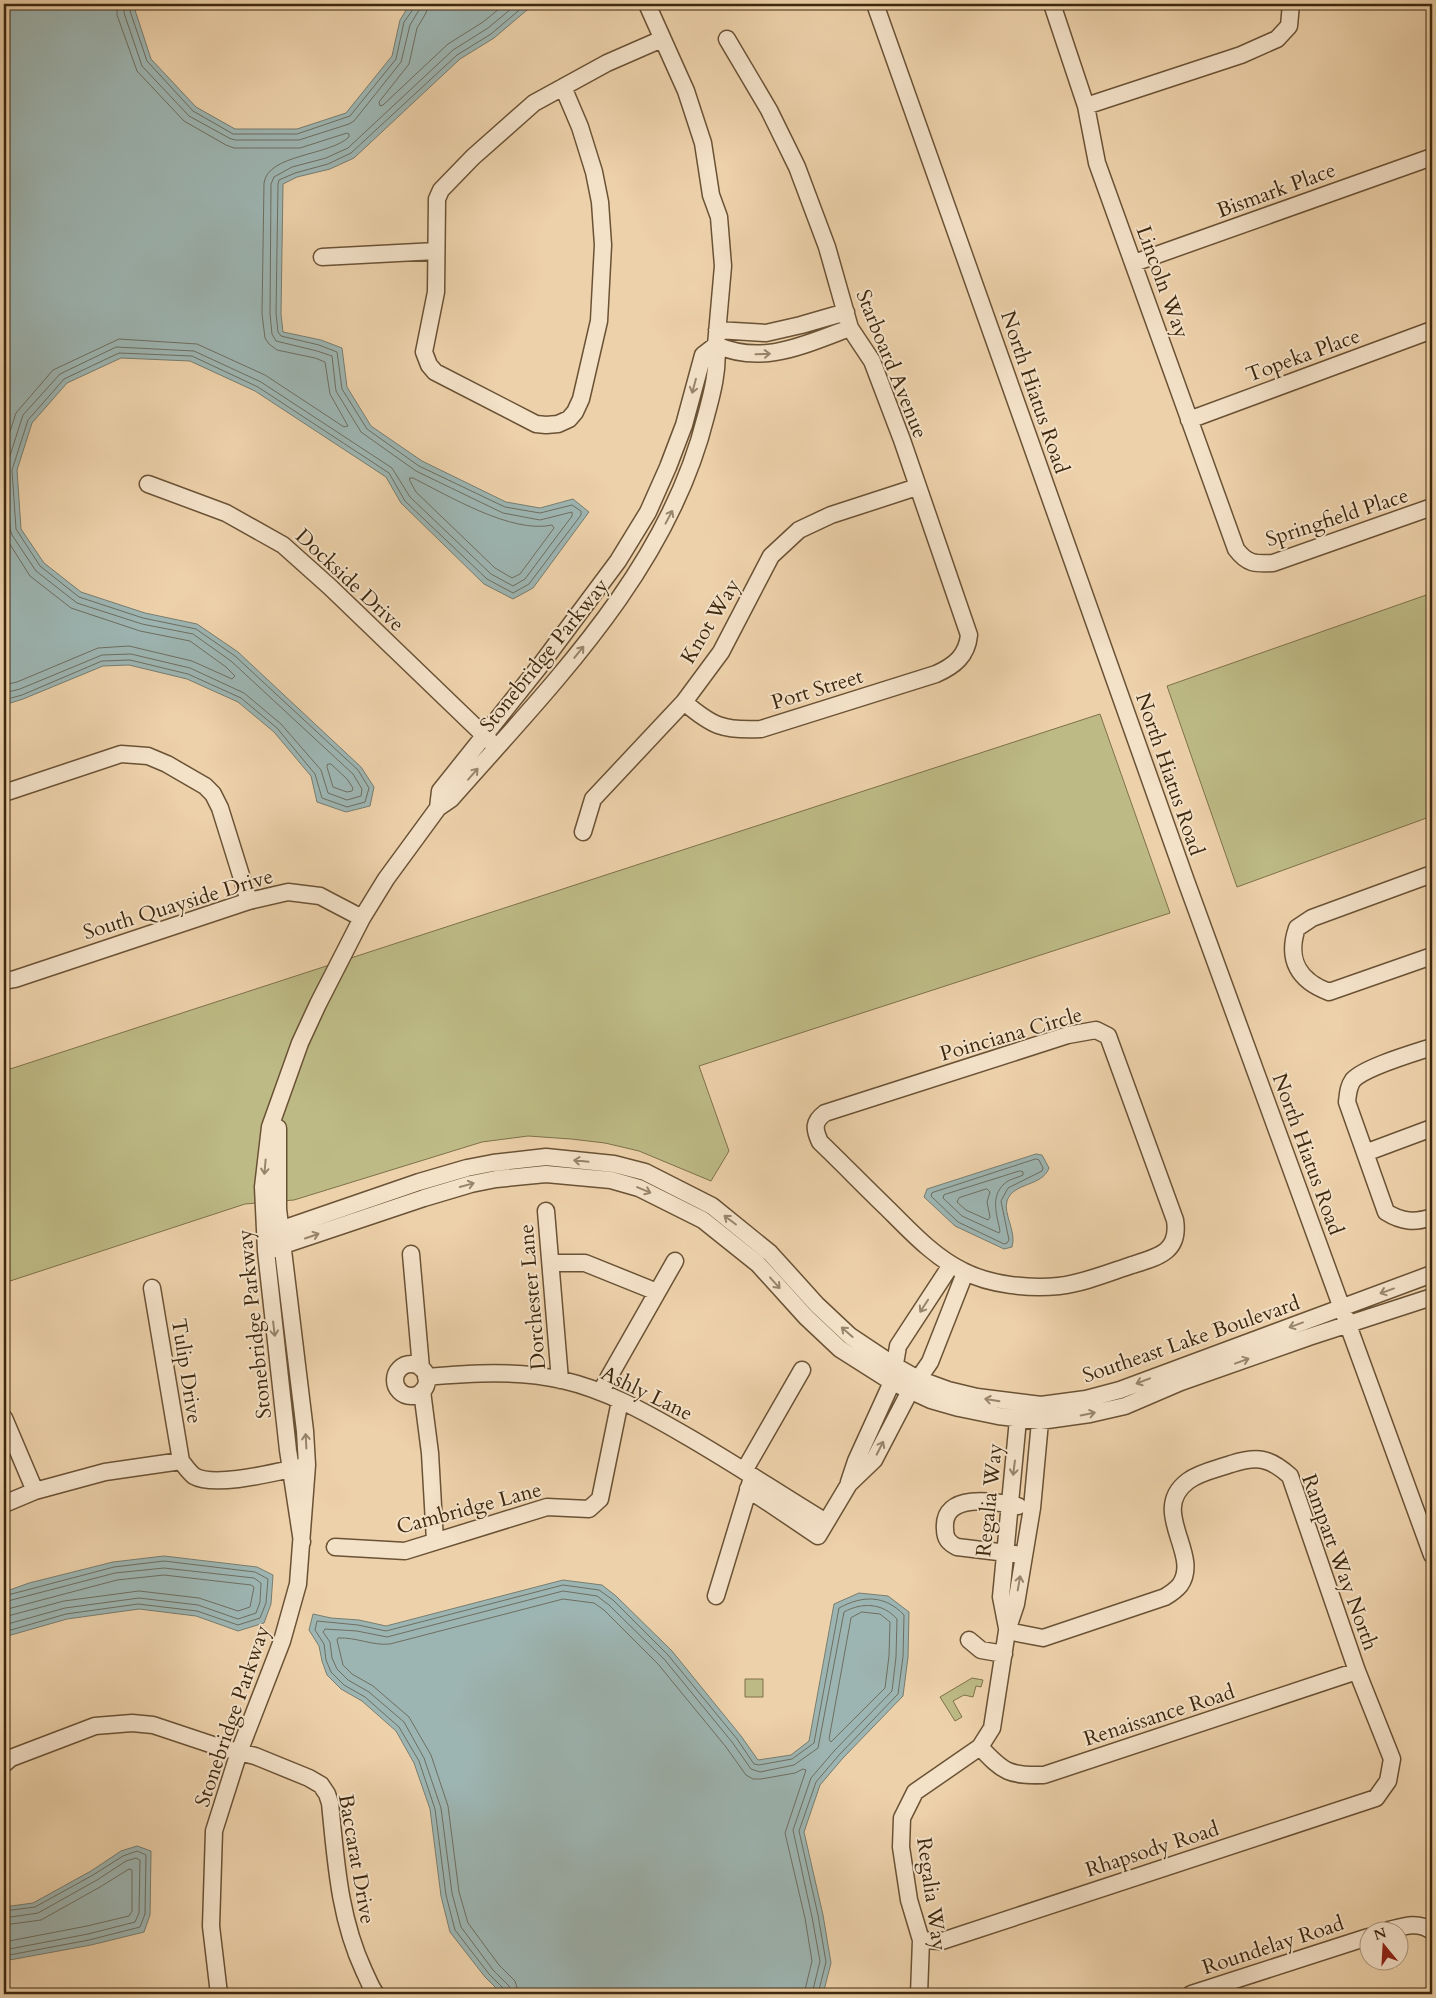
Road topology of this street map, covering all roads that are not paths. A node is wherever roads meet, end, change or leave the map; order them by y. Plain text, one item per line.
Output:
1 (647, 4) edge
2 (875, 4) edge
3 (1052, 4) edge
4 (1291, 4) edge
5 (662, 39) junction
6 (727, 39) dead end
7 (563, 88) junction
8 (1086, 106) junction
9 (1432, 157) edge
10 (436, 251) junction
11 (322, 257) dead end
12 (1134, 263) junction
13 (846, 312) junction
14 (850, 328) junction
15 (1432, 330) edge
16 (717, 338) junction
17 (1189, 420) junction
18 (148, 484) dead end
19 (917, 487) junction
20 (1432, 507) edge
21 (1254, 563) joint
22 (962, 657) joint
23 (684, 702) junction
24 (491, 741) junction
25 (4, 792) edge
26 (583, 832) dead end
27 (1432, 874) edge
28 (249, 901) junction
29 (362, 918) junction
30 (1432, 956) edge
31 (4, 981) edge
32 (1432, 1047) edge
33 (1432, 1128) edge
34 (1365, 1153) junction
35 (546, 1211) dead end
36 (1432, 1216) edge
37 (273, 1241) junction
38 (411, 1254) dead end
39 (675, 1261) dead end
40 (551, 1263) junction
41 (958, 1269) junction
42 (1432, 1274) edge
43 (152, 1288) dead end
44 (656, 1292) junction
45 (1432, 1297) edge
46 (1341, 1308) junction
47 (1348, 1325) junction
48 (895, 1366) junction
49 (802, 1370) dead end
50 (423, 1378) junction
51 (560, 1380) junction
52 (892, 1382) junction
53 (914, 1385) junction
54 (601, 1391) junction
55 (620, 1401) junction
56 (1019, 1411) junction
57 (1040, 1413) junction
58 (4, 1418) edge
59 (181, 1461) junction
60 (307, 1465) junction
61 (291, 1468) junction
62 (748, 1479) junction
63 (849, 1484) junction
64 (34, 1491) junction
65 (4, 1504) edge
66 (1009, 1504) junction
67 (1032, 1508) junction
68 (435, 1541) junction
69 (302, 1542) junction
70 (335, 1547) dead end
71 (1004, 1553) junction
72 (1024, 1555) junction
73 (1432, 1555) edge
74 (716, 1596) dead end
75 (1007, 1631) junction
76 (969, 1640) dead end
77 (1004, 1654) junction
78 (1357, 1671) junction
79 (980, 1747) junction
80 (238, 1752) junction
81 (4, 1764) edge
82 (1388, 1781) joint
83 (1408, 1924) edge
84 (1430, 1929) edge
85 (921, 1940) junction
86 (1358, 1940) edge
87 (373, 1993) edge
88 (219, 1994) edge
89 (919, 1994) edge
90 (1191, 1994) edge

1 - 5 street, Stonebridge Parkway
2 - 46 street, North Hiatus Road
3 - 8 street, Lincoln Way
4 - 8 street
5 - 7 street
5 - 16 street, Stonebridge Parkway
6 - 13 street, Starboard Avenue
7 - 10 street
7 - 10 street
8 - 12 street, Lincoln Way
9 - 12 street, Bismark Place
10 - 11 street
12 - 17 street, Lincoln Way
13 - 14 street, Starboard Avenue
13 - 16 street
16 -> 14 street
14 - 19 street, Starboard Avenue
15 - 17 street, Topeka Place
16 -> 24 street, Stonebridge Parkway
24 -> 16 street, Stonebridge Parkway
17 - 21 street, Lincoln Way
18 - 24 street, Dockside Drive
19 - 22 street, Starboard Avenue
19 - 23 street, Knot Way
20 - 21 street, Springfield Place
22 - 23 street, Port Street
23 - 26 street, Knot Way
24 - 29 street, Stonebridge Parkway
25 - 28 street
27 - 30 street
28 - 29 street, South Quayside Drive
28 - 31 street, South Quayside Drive
29 - 37 street, Stonebridge Parkway
32 - 34 street
33 - 34 street
34 - 36 street
35 - 40 street, Dorchester Lane
48 -> 37 street, Southeast Lake Boulevard
37 -> 52 street, Southeast Lake Boulevard
60 -> 37 street, Stonebridge Parkway
37 -> 61 street, Stonebridge Parkway
38 - 50 street
39 - 44 street
40 - 44 street
40 - 51 street, Dorchester Lane
41 - 41 street, Poinciana Circle
41 -> 48 street
41 - 53 street
42 -> 46 street, Southeast Lake Boulevard
43 - 59 street, Tulip Drive
44 - 54 street
45 - 47 street, Southeast Lake Boulevard
46 - 47 street, North Hiatus Road
46 -> 57 street, Southeast Lake Boulevard
57 -> 47 street, Southeast Lake Boulevard
47 - 73 street, North Hiatus Road
48 - 52 street
48 - 53 street, Southeast Lake Boulevard
49 - 62 street
50 - 51 street, Ashly Lane
50 - 68 street
51 - 54 street, Ashly Lane
52 - 53 street, Southeast Lake Boulevard
52 - 63 street
53 - 56 street, Southeast Lake Boulevard
63 -> 53 street
54 - 55 street, Ashly Lane
55 - 62 street, Ashly Lane
55 - 68 street, Cambridge Lane
56 - 57 street, Southeast Lake Boulevard
56 -> 66 street, Regalia Way
57 - 67 street, Regalia Way
58 - 64 street
59 - 61 street
59 - 64 street
60 - 61 street
60 - 69 street, Stonebridge Parkway
61 - 69 street, Stonebridge Parkway
62 - 63 street, Ashly Lane
62 - 74 street
64 - 65 street
66 - 67 street
66 - 71 street, Regalia Way
66 - 71 street
67 - 72 street, Regalia Way
68 - 70 street, Cambridge Lane
69 - 80 street, Stonebridge Parkway
71 - 72 street
71 - 75 street, Regalia Way
75 -> 72 street, Regalia Way
75 - 77 street, Regalia Way
75 - 78 street, Rampart Way North
76 - 77 street
77 - 79 street, Regalia Way
78 - 79 street, Renaissance Road
78 - 82 street, Rampart Way North
79 - 85 street, Regalia Way
80 - 81 street, Baccarat Drive
80 - 87 street, Baccarat Drive
80 - 88 street, Stonebridge Parkway
82 - 85 street, Rhapsody Road
83 - 84 street
85 - 89 street, Regalia Way
86 - 90 street, Roundelay Road

